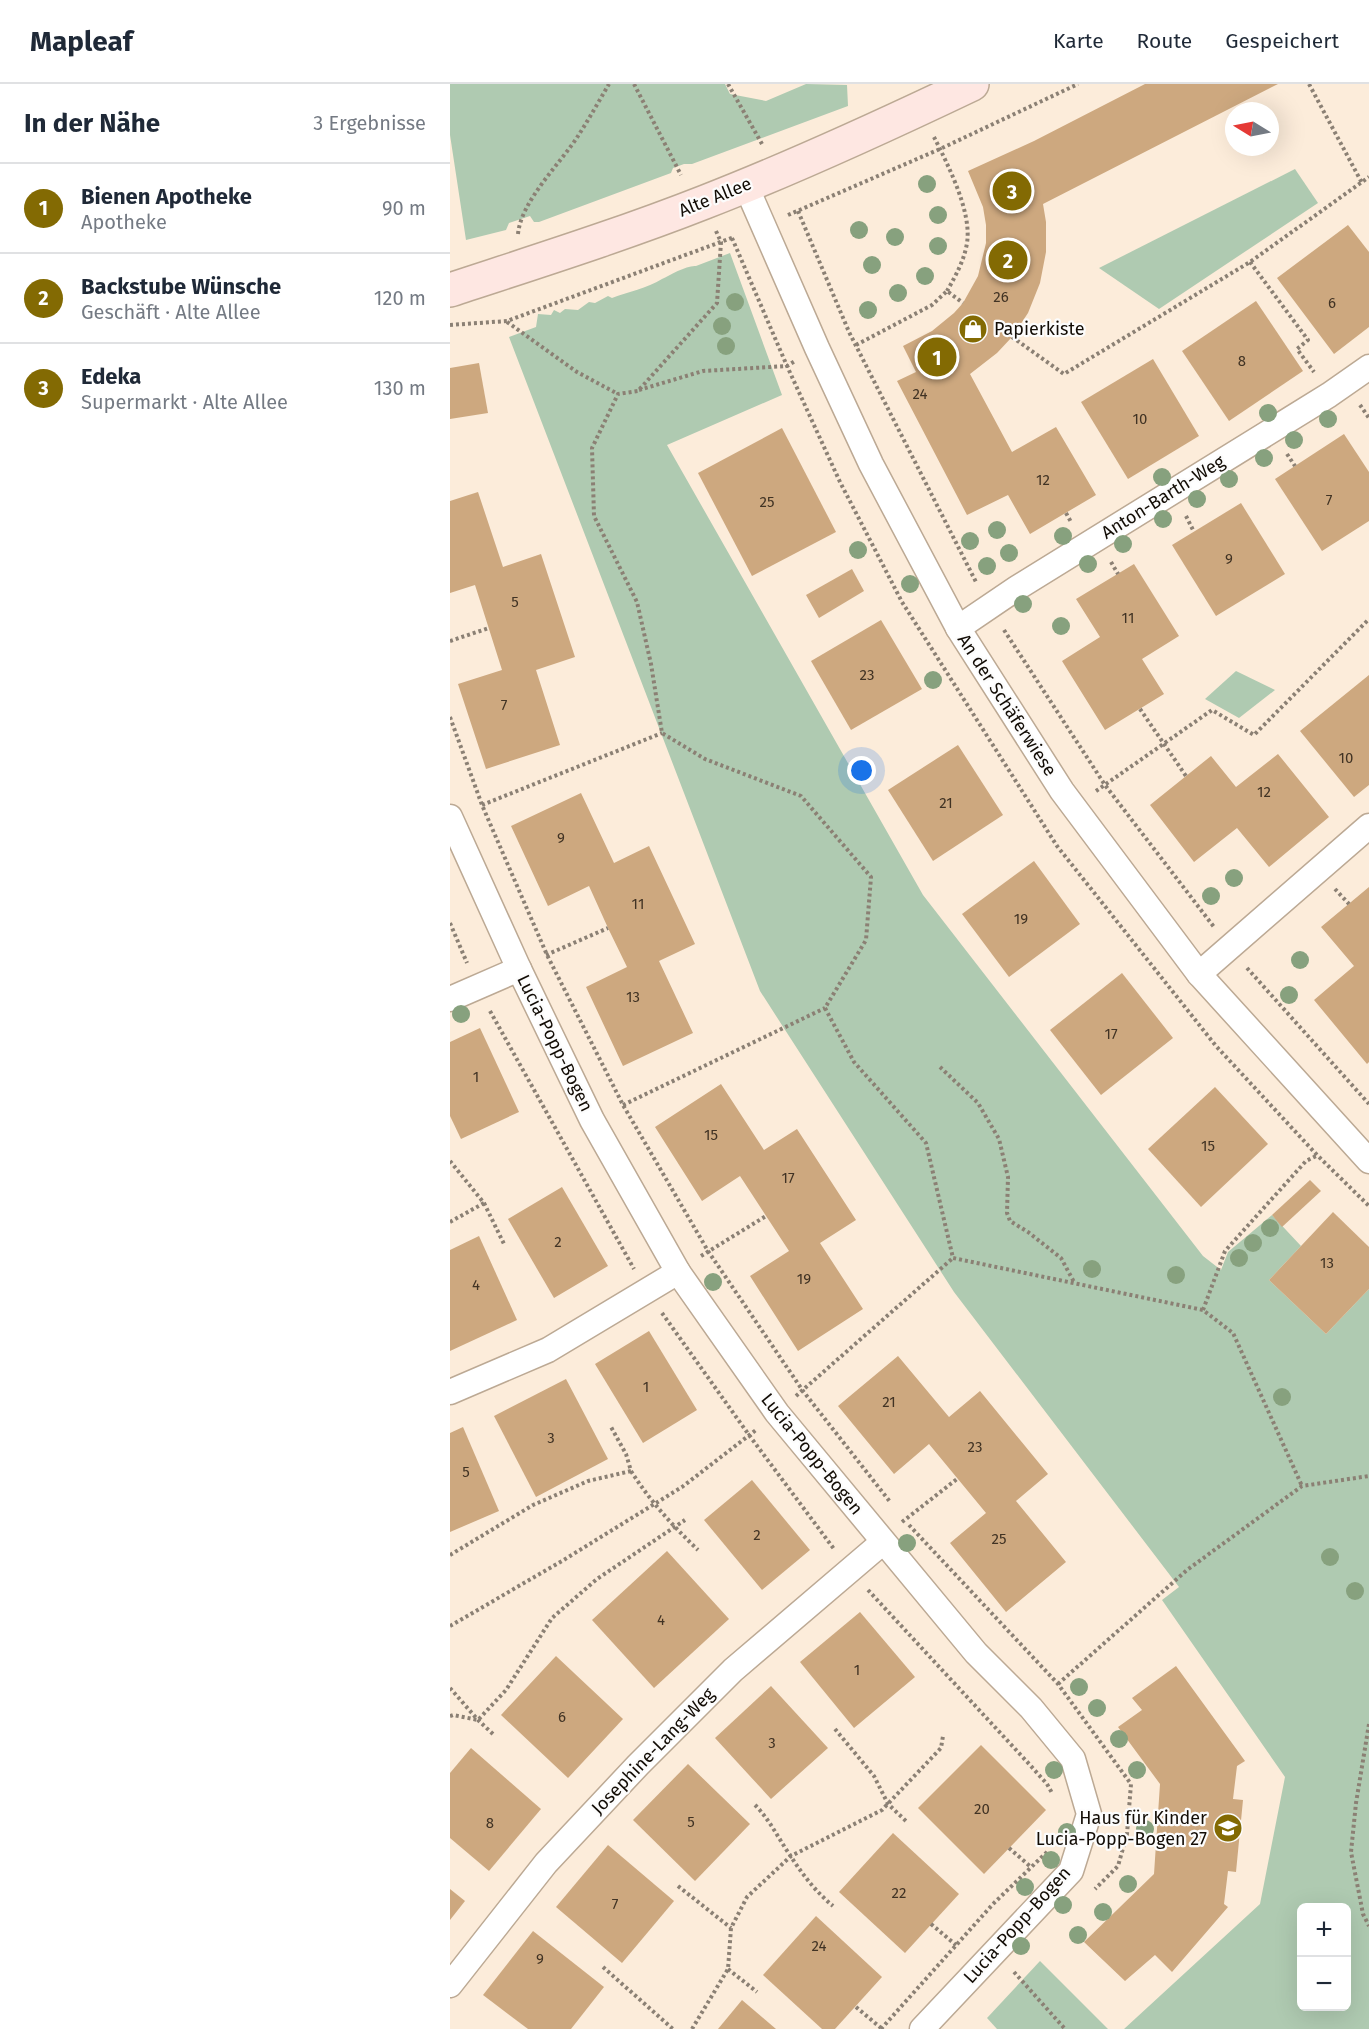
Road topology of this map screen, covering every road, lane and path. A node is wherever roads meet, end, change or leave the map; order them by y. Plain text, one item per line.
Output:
1 (609, 84) edge
2 (634, 84) edge
3 (728, 84) edge
4 (972, 84) edge
5 (1309, 84) edge
6 (921, 109) junction
7 (773, 139) dead end
8 (762, 144) junction
9 (751, 148) dead end
10 (689, 171) dead end
11 (681, 175) junction
12 (1369, 177) edge
13 (670, 179) dead end
14 (1362, 183) junction
15 (746, 186) junction
16 (798, 211) dead end
17 (529, 231) dead end
18 (721, 242) dead end
19 (1250, 262) junction
20 (450, 290) edge
21 (947, 291) junction
22 (963, 303) dead end
23 (507, 321) dead end
24 (1012, 337) dead end
25 (856, 345) junction
26 (816, 348) junction
27 (1369, 367) edge
28 (1314, 372) dead end
29 (638, 391) junction
30 (618, 394) junction
31 (1290, 459) dead end
32 (1295, 466) dead end
33 (1066, 513) dead end
34 (1072, 524) dead end
35 (1191, 524) dead end
36 (1194, 532) dead end
37 (1114, 567) dead end
38 (1118, 574) dead end
39 (989, 607) junction
40 (1369, 619) edge
41 (489, 628) dead end
42 (957, 628) junction
43 (450, 641) edge
44 (1140, 709) dead end
45 (450, 717) edge
46 (662, 733) junction
47 (1163, 744) junction
48 (1186, 776) dead end
49 (1105, 785) junction
50 (482, 805) junction
51 (1074, 806) junction
52 (450, 817) edge
53 (1369, 826) edge
54 (450, 923) edge
55 (608, 928) dead end
56 (1230, 948) junction
57 (547, 955) junction
58 (519, 969) junction
59 (1200, 974) junction
60 (477, 987) junction
61 (450, 999) edge
62 (825, 1008) junction
63 (940, 1067) dead end
64 (1369, 1104) edge
65 (623, 1105) junction
66 (1349, 1140) junction
67 (450, 1161) edge
68 (1369, 1161) edge
69 (484, 1203) junction
70 (766, 1216) dead end
71 (450, 1222) edge
72 (504, 1244) dead end
73 (708, 1251) junction
74 (953, 1258) junction
75 (678, 1272) junction
76 (1074, 1283) junction
77 (647, 1291) junction
78 (1203, 1310) junction
79 (803, 1391) junction
80 (450, 1392) edge
81 (777, 1413) junction
82 (610, 1427) dead end
83 (749, 1435) junction
84 (630, 1471) junction
85 (1369, 1476) edge
86 (957, 1479) dead end
87 (1302, 1486) junction
88 (654, 1504) junction
89 (685, 1520) dead end
90 (904, 1520) junction
91 (675, 1528) junction
92 (883, 1542) junction
93 (698, 1550) dead end
94 (450, 1555) edge
95 (850, 1570) junction
96 (450, 1626) edge
97 (450, 1688) edge
98 (450, 1716) edge
99 (478, 1720) junction
100 (1369, 1724) edge
101 (835, 1729) dead end
102 (494, 1735) dead end
103 (943, 1736) dead end
104 (1052, 1794) dead end
105 (888, 1804) junction
106 (755, 1805) dead end
107 (907, 1821) dead end
108 (1051, 1843) dead end
109 (1009, 1848) dead end
110 (790, 1856) junction
111 (1030, 1868) junction
112 (678, 1886) dead end
113 (833, 1906) dead end
114 (931, 1924) dead end
115 (1369, 1926) edge
116 (731, 1928) junction
117 (956, 1945) junction
118 (995, 1950) junction
119 (603, 1966) dead end
120 (728, 1969) junction
121 (450, 1985) edge
122 (757, 1992) dead end
123 (856, 2007) dead end
124 (673, 2029) edge
125 (692, 2029) edge
126 (881, 2029) edge
127 (922, 2029) edge
128 (1065, 2029) edge

1 - 17 path
2 - 11 path
3 - 8 path
4 - 6 street, Alte Allee
5 - 14 path
6 - 15 street, Alte Allee
6 - 21 path
7 - 8 path
8 - 9 path
10 - 11 path
11 - 13 path
12 - 14 path
14 - 19 path
15 - 20 street, Alte Allee
15 - 26 street, An der Schäferwiese
16 - 25 path
18 - 29 path
19 - 24 path
19 - 28 path
21 - 22 path
21 - 25 path
23 - 30 path
25 - 39 path
26 - 29 path
26 - 42 street, An der Schäferwiese
27 - 39 street, Anton-Barth-Weg
29 - 30 path
30 - 46 path
31 - 32 path
33 - 34 path
35 - 36 path
37 - 38 path
39 - 42 street, Anton-Barth-Weg
39 - 49 path
40 - 47 path
41 - 43 path
42 - 51 street, An der Schäferwiese
44 - 47 path
45 - 50 path
46 - 50 path
46 - 62 path
47 - 48 path
47 - 49 path
49 - 51 path
49 - 56 path
50 - 57 path
51 - 59 street, An der Schäferwiese
52 - 58 street, Lucia-Popp-Bogen
53 - 56 street
54 - 60 path
55 - 57 path
56 - 59 street
56 - 64 path
57 - 65 path
58 - 60 street
58 - 75 street, Lucia-Popp-Bogen
59 - 66 street, An der Schäferwiese
60 - 61 street
60 - 77 path
62 - 65 path
62 - 74 path
63 - 76 path
65 - 73 path
66 - 68 street, An der Schäferwiese
66 - 78 path
67 - 69 path
69 - 71 path
69 - 72 path
70 - 73 path
73 - 79 path
74 - 76 path
74 - 79 path
75 - 77 street
75 - 81 street, Lucia-Popp-Bogen
76 - 78 path
77 - 80 street
77 - 83 path
78 - 87 path
79 - 81 path
79 - 90 path
81 - 83 path
81 - 92 street, Lucia-Popp-Bogen
82 - 84 path
83 - 88 path
83 - 95 path
84 - 88 path
84 - 94 path
85 - 87 path
86 - 90 path
87 - 90 path
88 - 91 path
88 - 96 path
89 - 91 path
91 - 93 path
91 - 99 path
92 - 95 street, Josephine-Lang-Weg
92 - 118 street, Lucia-Popp-Bogen
95 - 104 path
95 - 121 street, Josephine-Lang-Weg
97 - 99 path
98 - 99 path
99 - 102 path
100 - 115 path
101 - 105 path
103 - 105 path
105 - 107 path
105 - 110 path
106 - 110 path
108 - 111 path
109 - 111 path
110 - 113 path
110 - 116 path
111 - 117 path
112 - 116 path
114 - 117 path
116 - 120 path
117 - 126 path
118 - 127 street, Lucia-Popp-Bogen
118 - 128 path
119 - 124 path
120 - 122 path
120 - 125 path
123 - 126 path

